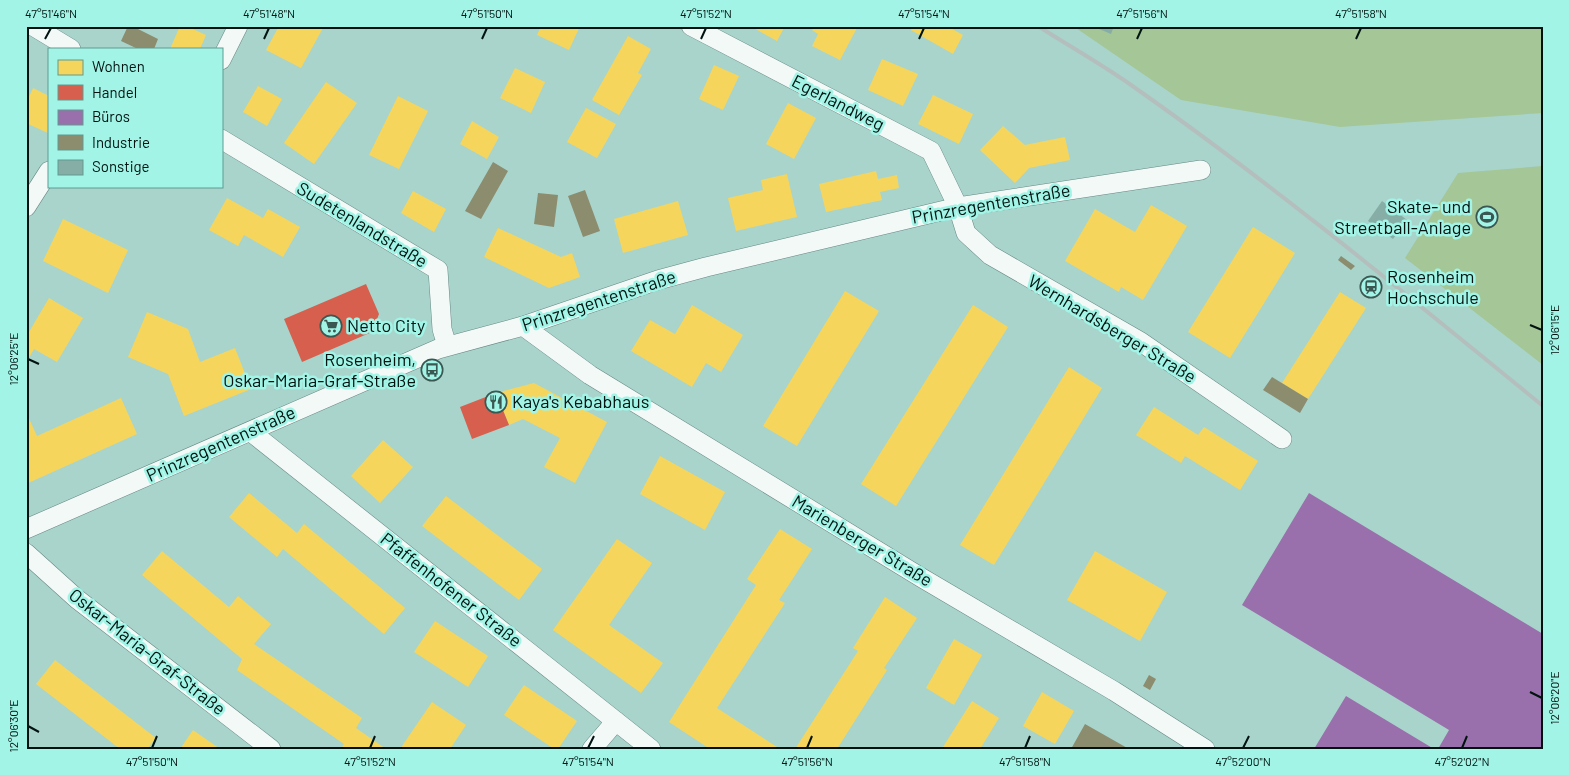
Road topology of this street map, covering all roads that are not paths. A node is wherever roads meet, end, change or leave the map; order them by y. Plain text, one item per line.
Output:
1 (34, 26) edge
2 (238, 26) edge
3 (690, 26) edge
4 (69, 48) edge
5 (222, 58) edge
6 (222, 140) edge
7 (1201, 170) dead end
8 (48, 172) edge
9 (26, 207) edge
10 (958, 207) junction
11 (523, 326) junction
12 (447, 346) junction
13 (251, 432) junction
14 (1282, 438) dead end
15 (26, 529) edge
16 (26, 552) edge
17 (616, 721) junction
18 (271, 749) edge
19 (592, 749) edge
20 (651, 749) edge
21 (1204, 749) edge

1 - 4 street
2 - 5 street
3 - 10 street, Egerlandweg
6 - 12 street, Sudetenlandstraße
7 - 10 street, Prinzregentenstraße
8 - 9 street
10 - 11 street, Prinzregentenstraße
10 - 14 street, Wernhardsberger Straße
11 - 12 street, Prinzregentenstraße
11 - 21 street, Marienberger Straße
12 - 13 street, Prinzregentenstraße
13 - 15 street, Prinzregentenstraße
13 - 17 street, Pfaffenhofener Straße
16 - 18 street, Oskar-Maria-Graf-Straße
17 - 19 street
17 - 20 street, Pfaffenhofener Straße

